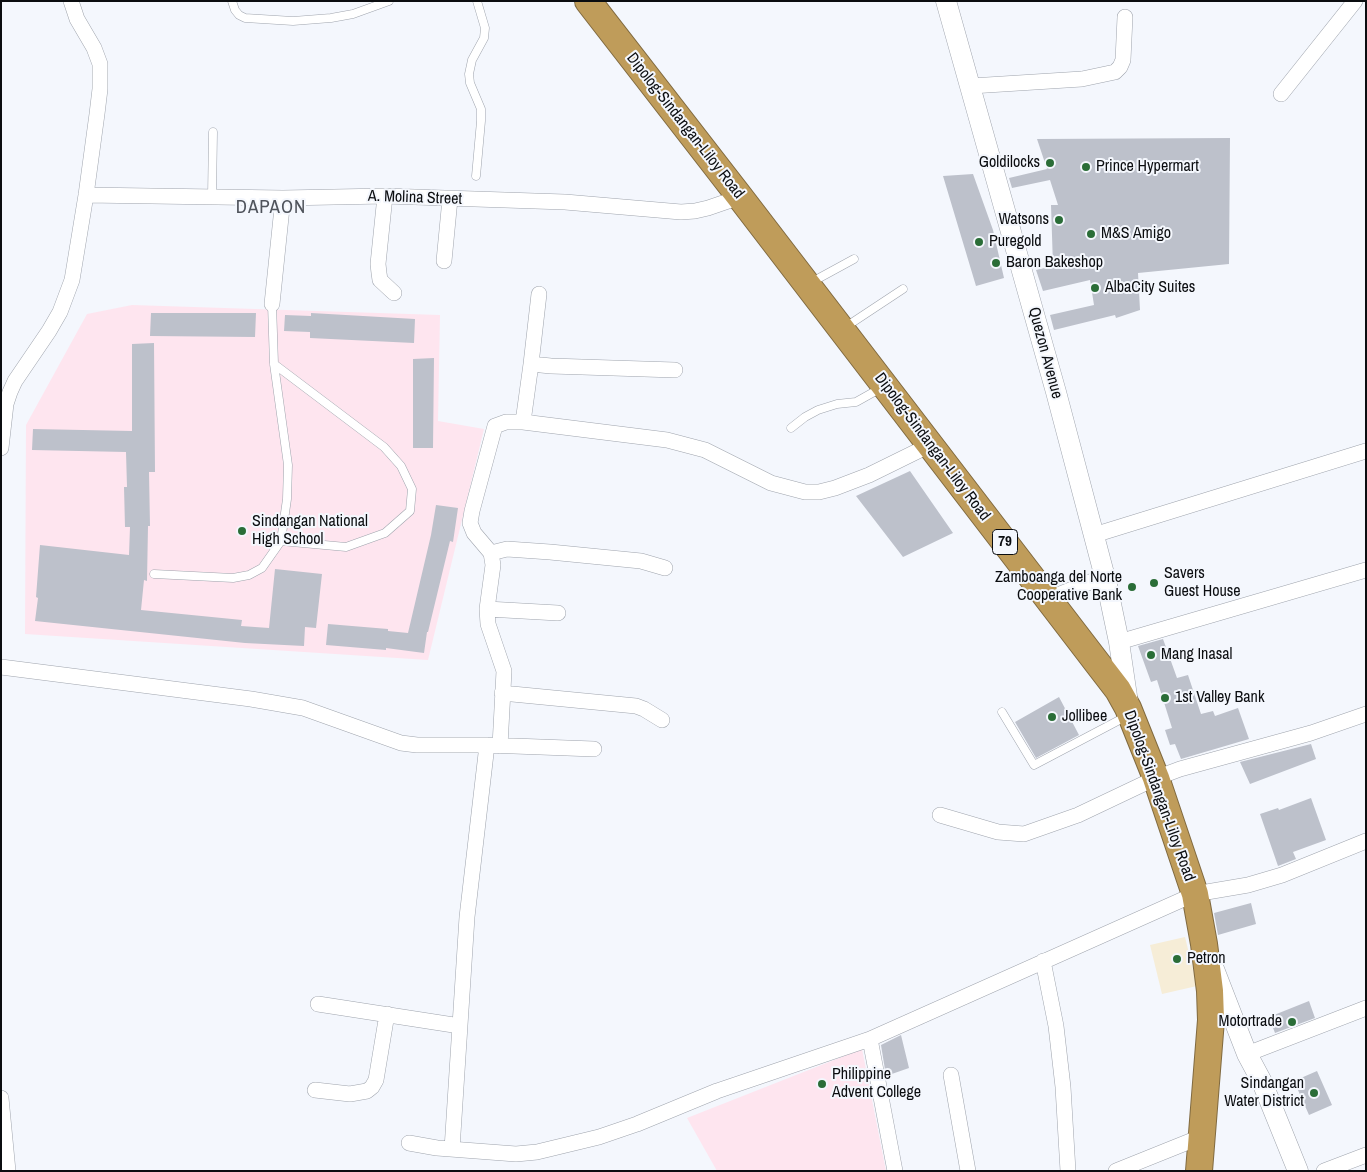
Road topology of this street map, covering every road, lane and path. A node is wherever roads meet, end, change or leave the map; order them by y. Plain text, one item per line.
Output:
1 (71, 1) edge
2 (232, 1) edge
3 (390, 1) edge
4 (478, 1) edge
5 (588, 1) edge
6 (946, 1) edge
7 (1354, 1) edge
8 (1125, 17) dead end
9 (971, 86) junction
10 (1281, 94) dead end
11 (213, 132) dead end
12 (476, 176) dead end
13 (86, 195) junction
14 (385, 196) junction
15 (212, 197) junction
16 (740, 197) junction
17 (283, 198) junction
18 (450, 199) junction
19 (854, 258) dead end
20 (444, 260) dead end
21 (807, 284) junction
22 (902, 289) dead end
23 (394, 293) dead end
24 (539, 294) dead end
25 (272, 304) joint
26 (842, 330) junction
27 (274, 364) junction
28 (531, 364) junction
29 (675, 370) dead end
30 (885, 386) junction
31 (523, 422) junction
32 (791, 428) dead end
33 (930, 445) junction
34 (1, 448) edge
35 (1366, 451) edge
36 (1094, 536) junction
37 (281, 541) junction
38 (491, 554) junction
39 (665, 568) dead end
40 (1366, 570) edge
41 (154, 574) dead end
42 (1105, 576) junction
43 (1048, 599) junction
44 (487, 609) junction
45 (558, 613) dead end
46 (1119, 642) junction
47 (1, 667) edge
48 (502, 693) junction
49 (1130, 711) junction
50 (1002, 712) dead end
51 (1366, 714) edge
52 (662, 720) dead end
53 (494, 745) junction
54 (594, 748) dead end
55 (1156, 778) junction
56 (940, 815) dead end
57 (1366, 841) edge
58 (1195, 894) junction
59 (1204, 944) junction
60 (1044, 961) junction
61 (318, 1004) dead end
62 (1366, 1008) edge
63 (387, 1014) junction
64 (460, 1026) junction
65 (870, 1038) junction
66 (1248, 1054) junction
67 (951, 1074) dead end
68 (315, 1090) dead end
69 (1, 1098) edge
70 (1203, 1136) junction
71 (409, 1143) dead end
72 (452, 1149) junction
73 (1366, 1155) edge
74 (1202, 1168) edge
75 (8, 1171) edge
76 (895, 1171) edge
77 (968, 1171) edge
78 (1068, 1171) edge
79 (1116, 1171) edge
80 (1298, 1171) edge
81 (1324, 1171) edge

1 - 13 street
2 - 3 lane
4 - 12 lane
5 - 16 highway, Dipolog-Sindangan-Liloy Road / 79
6 - 9 street, Quezon Avenue
7 - 10 street
8 - 9 street
9 - 36 street, Quezon Avenue
11 - 15 lane
13 - 15 street, A. Molina Street
13 - 34 street
14 - 17 street, A. Molina Street
14 - 18 street, A. Molina Street
14 - 23 street
15 - 17 street, A. Molina Street
16 - 18 street, A. Molina Street
16 - 21 highway, Dipolog-Sindangan-Liloy Road / 79
17 - 25 street
18 - 20 street
19 - 21 lane
21 - 26 highway, Dipolog-Sindangan-Liloy Road / 79
22 - 26 lane
24 - 28 street
25 - 27 lane
26 - 30 highway, Dipolog-Sindangan-Liloy Road / 79
27 - 37 lane
27 - 37 lane
28 - 29 street
28 - 31 street
30 - 32 lane
30 - 33 highway, Dipolog-Sindangan-Liloy Road / 79
31 - 33 street
31 - 38 street
33 - 43 highway, Dipolog-Sindangan-Liloy Road / 79
35 - 36 street
36 - 42 street, Quezon Avenue
37 - 41 lane
38 - 39 street
38 - 44 street
40 - 46 street
42 - 43 street
42 - 46 street, Quezon Avenue
43 - 49 highway, Dipolog-Sindangan-Liloy Road / 79
44 - 45 street
44 - 48 street
46 - 49 street, Quezon Avenue
47 - 53 street
48 - 52 street
48 - 53 street
49 - 50 lane
49 - 55 highway, Dipolog-Sindangan-Liloy Road / 79
51 - 55 street
53 - 54 street
53 - 64 street
55 - 56 street
55 - 58 highway, Dipolog-Sindangan-Liloy Road / 79
57 - 58 street
58 - 59 highway, Dipolog-Sindangan-Liloy Road / 79
58 - 60 street
59 - 66 street
59 - 70 highway, Dipolog-Sindangan-Liloy Road / 79
60 - 65 street
60 - 78 street
61 - 63 street
62 - 66 street
63 - 64 street
63 - 68 street
64 - 72 street
65 - 72 street
65 - 76 street
66 - 80 street
67 - 77 street
69 - 75 street
70 - 74 highway, Dipolog-Sindangan-Liloy Road / 79
70 - 79 street
71 - 72 street
73 - 81 street

